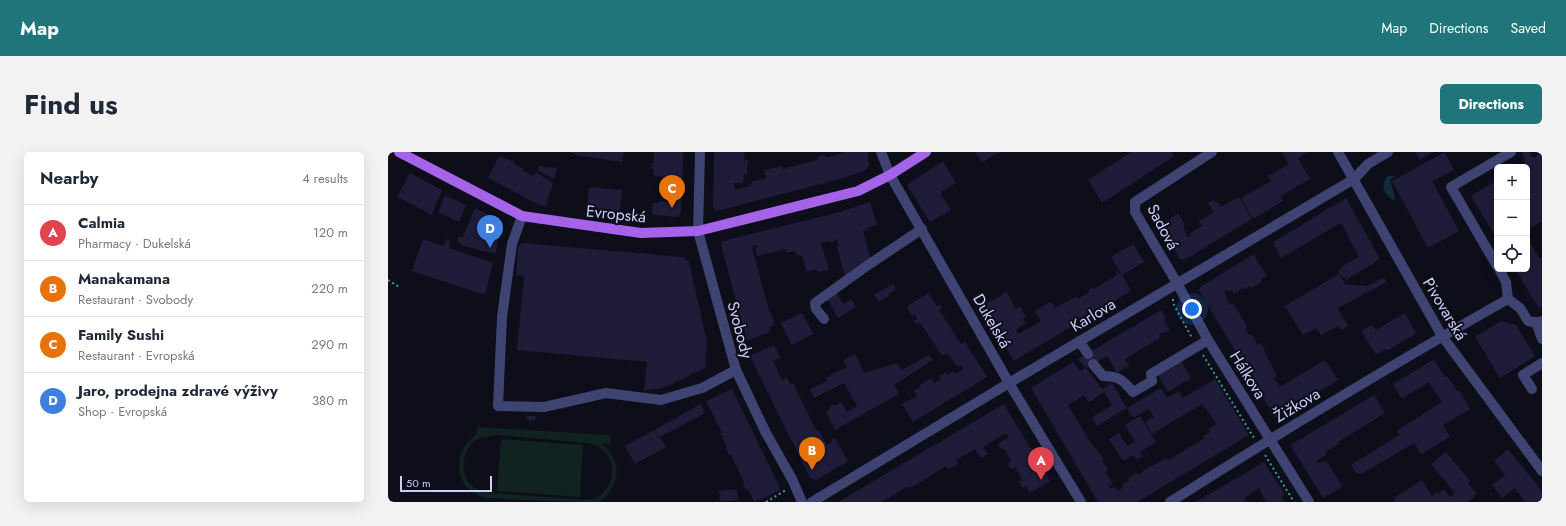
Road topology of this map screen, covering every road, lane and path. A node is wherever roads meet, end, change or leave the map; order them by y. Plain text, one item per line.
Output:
1 (399, 152) edge
2 (700, 152) edge
3 (881, 152) edge
4 (926, 152) edge
5 (1212, 152) edge
6 (1338, 152) edge
7 (1388, 152) edge
8 (1510, 152) edge
9 (890, 175) junction
10 (1354, 179) junction
11 (522, 216) junction
12 (922, 229) junction
13 (698, 231) junction
14 (1494, 261) edge
15 (1500, 272) edge
16 (388, 280) edge
17 (1177, 283) junction
18 (399, 287) dead end
19 (1508, 299) junction
20 (824, 320) dead end
21 (1539, 322) edge
22 (1442, 336) junction
23 (1542, 339) edge
24 (1208, 340) junction
25 (1079, 341) junction
26 (1088, 354) dead end
27 (1542, 363) edge
28 (1094, 364) dead end
29 (736, 370) junction
30 (1009, 383) junction
31 (1532, 389) dead end
32 (1270, 439) junction
33 (1542, 471) edge
34 (792, 479) junction
35 (766, 502) edge
36 (802, 502) edge
37 (812, 502) edge
38 (1081, 502) edge
39 (1170, 502) edge
40 (1309, 502) edge

1 - 11 main road, Evropská
2 - 13 street, Svobody
3 - 9 street, Dukelská
4 - 9 main road, Evropská
5 - 17 street, Sadová
6 - 10 street, Pivovarská
7 - 10 street, Karlova
8 - 14 street
9 - 12 street, Dukelská
9 - 13 main road, Evropská
10 - 17 street, Karlova
10 - 22 street, Pivovarská
11 - 13 main road, Evropská
11 - 29 street
12 - 20 street
12 - 30 street, Dukelská
13 - 29 street, Svobody
15 - 19 street
16 - 18 path
17 - 24 street, Hálkova
17 - 25 street, Karlova
19 - 21 street
19 - 22 street, Žižkova
21 - 23 street
22 - 32 street, Žižkova
22 - 33 street, Pivovarská
24 - 28 street
24 - 32 street, Hálkova
25 - 26 street
25 - 30 street, Karlova
27 - 31 street
29 - 34 street, Svobody
30 - 37 street, Karlova
30 - 38 street, Dukelská
32 - 39 street, Žižkova
32 - 40 street, Hálkova
34 - 35 path
34 - 36 street, Svobody

